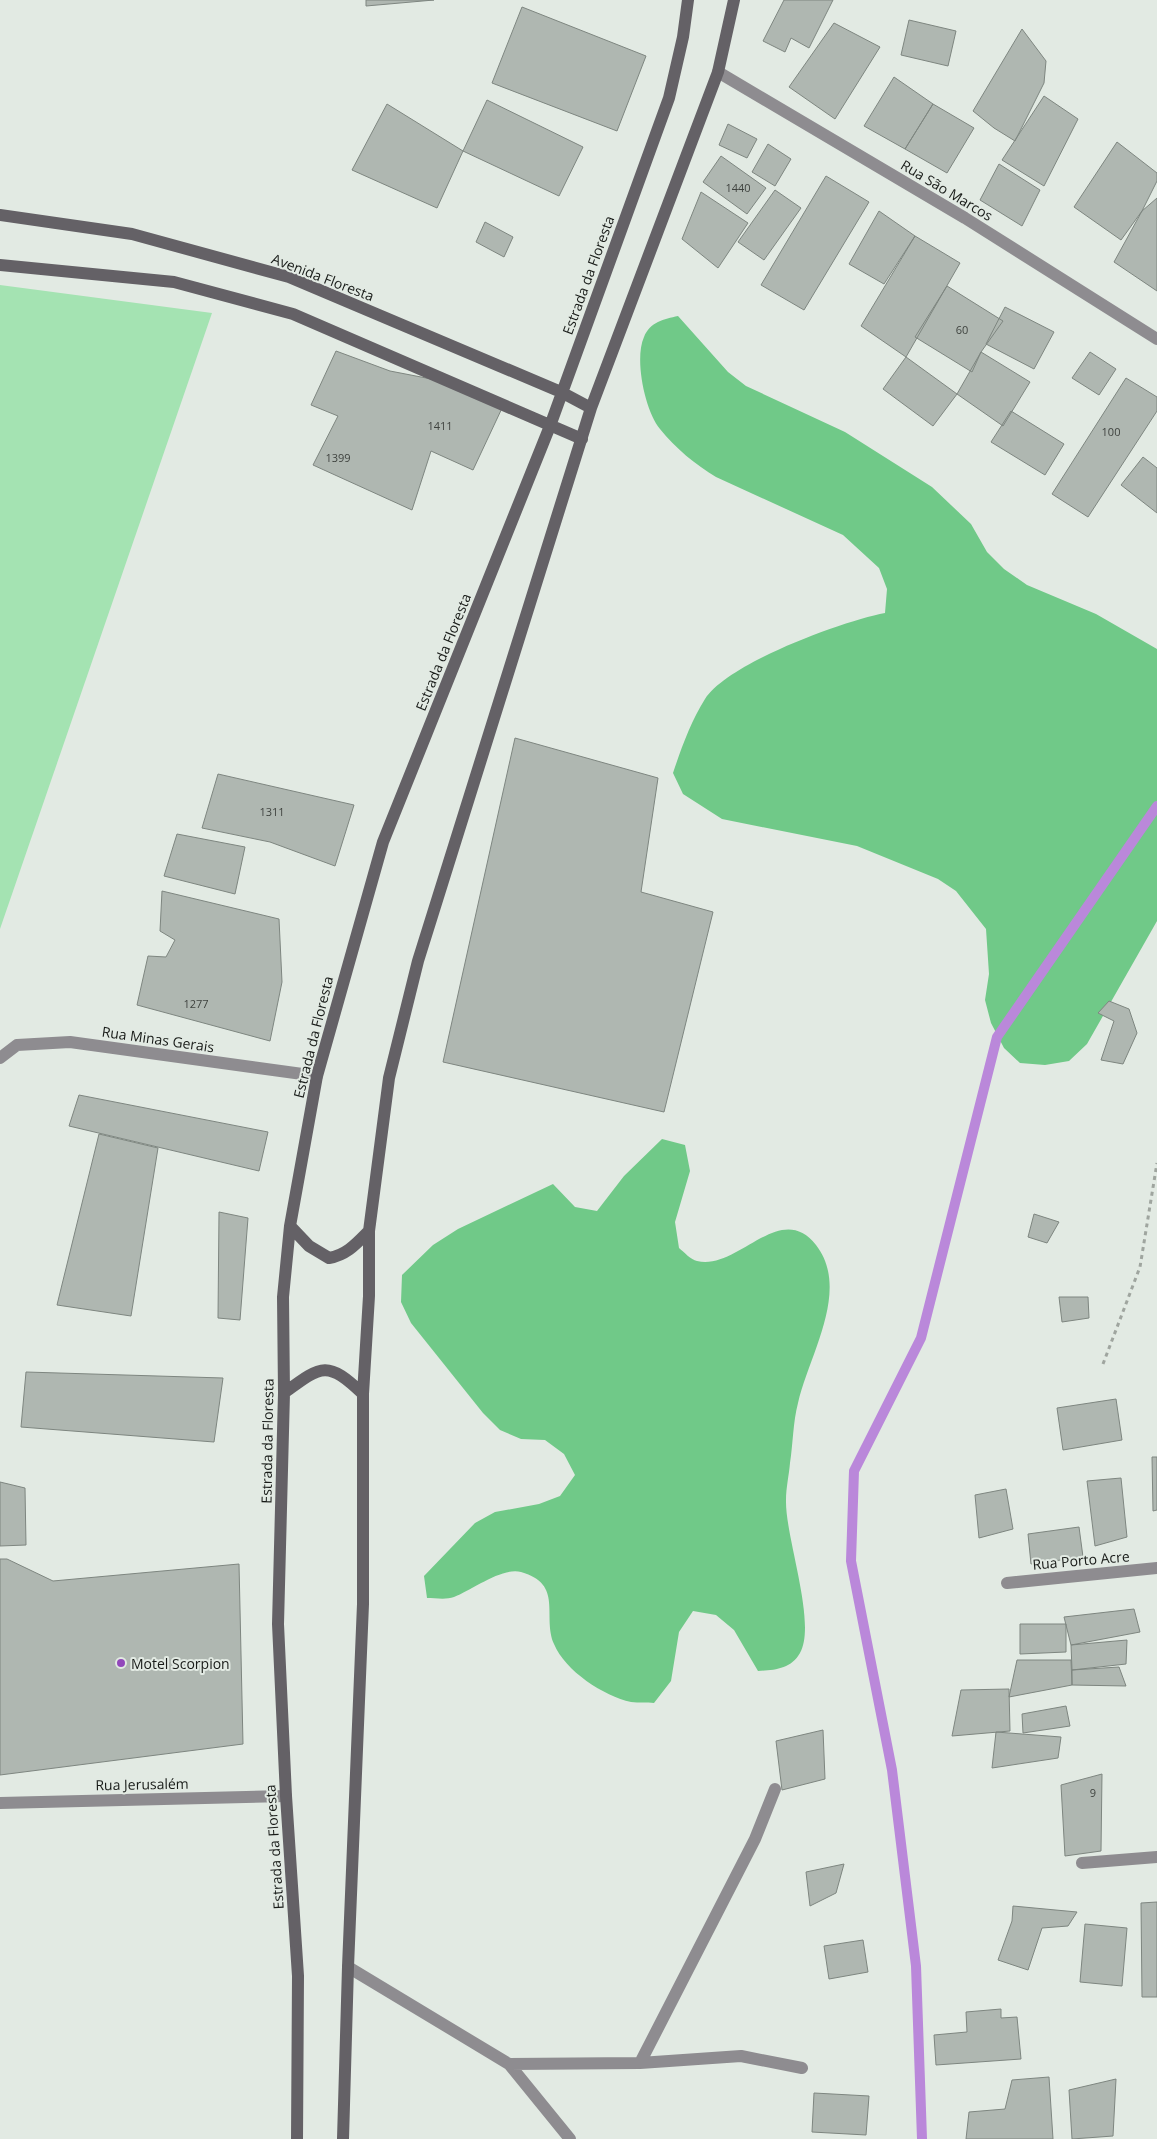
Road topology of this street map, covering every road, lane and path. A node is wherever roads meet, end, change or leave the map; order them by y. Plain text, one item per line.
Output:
1 (688, 0) edge
2 (734, 0) edge
3 (718, 72) junction
4 (0, 215) edge
5 (0, 265) edge
6 (1157, 339) edge
7 (561, 392) junction
8 (591, 408) junction
9 (550, 426) junction
10 (582, 439) junction
11 (0, 1058) edge
12 (317, 1076) junction
13 (1157, 1163) edge
14 (290, 1226) junction
15 (370, 1231) junction
16 (1103, 1364) dead end
17 (284, 1393) junction
18 (364, 1394) junction
19 (1157, 1568) edge
20 (1007, 1583) dead end
21 (775, 1789) dead end
22 (286, 1796) junction
23 (0, 1803) edge
24 (1157, 1857) edge
25 (1082, 1863) dead end
26 (348, 1967) junction
27 (640, 2063) junction
28 (508, 2064) junction
29 (802, 2068) dead end
30 (297, 2139) edge
31 (343, 2139) edge
32 (570, 2139) edge

1 - 7 main road, Estrada da Floresta
2 - 3 main road
3 - 6 street, Rua São Marcos
3 - 8 main road
4 - 7 main road, Avenida Floresta
5 - 9 main road
7 - 8 main road, Avenida Floresta
7 - 9 main road, Estrada da Floresta
8 - 10 main road
9 - 10 main road
9 - 12 main road, Estrada da Floresta
10 - 15 main road
11 - 12 street, Rua Minas Gerais
12 - 14 main road, Estrada da Floresta
13 - 16 path
14 - 15 main road
14 - 17 main road, Estrada da Floresta
15 - 18 main road
17 - 18 main road
17 - 22 main road, Estrada da Floresta
18 - 26 main road
19 - 20 street, Rua Porto Acre
21 - 27 street
22 - 23 street, Rua Jerusalém
22 - 30 main road, Estrada da Floresta
24 - 25 street
26 - 28 street
26 - 31 main road
27 - 28 street
27 - 29 street
28 - 32 street

